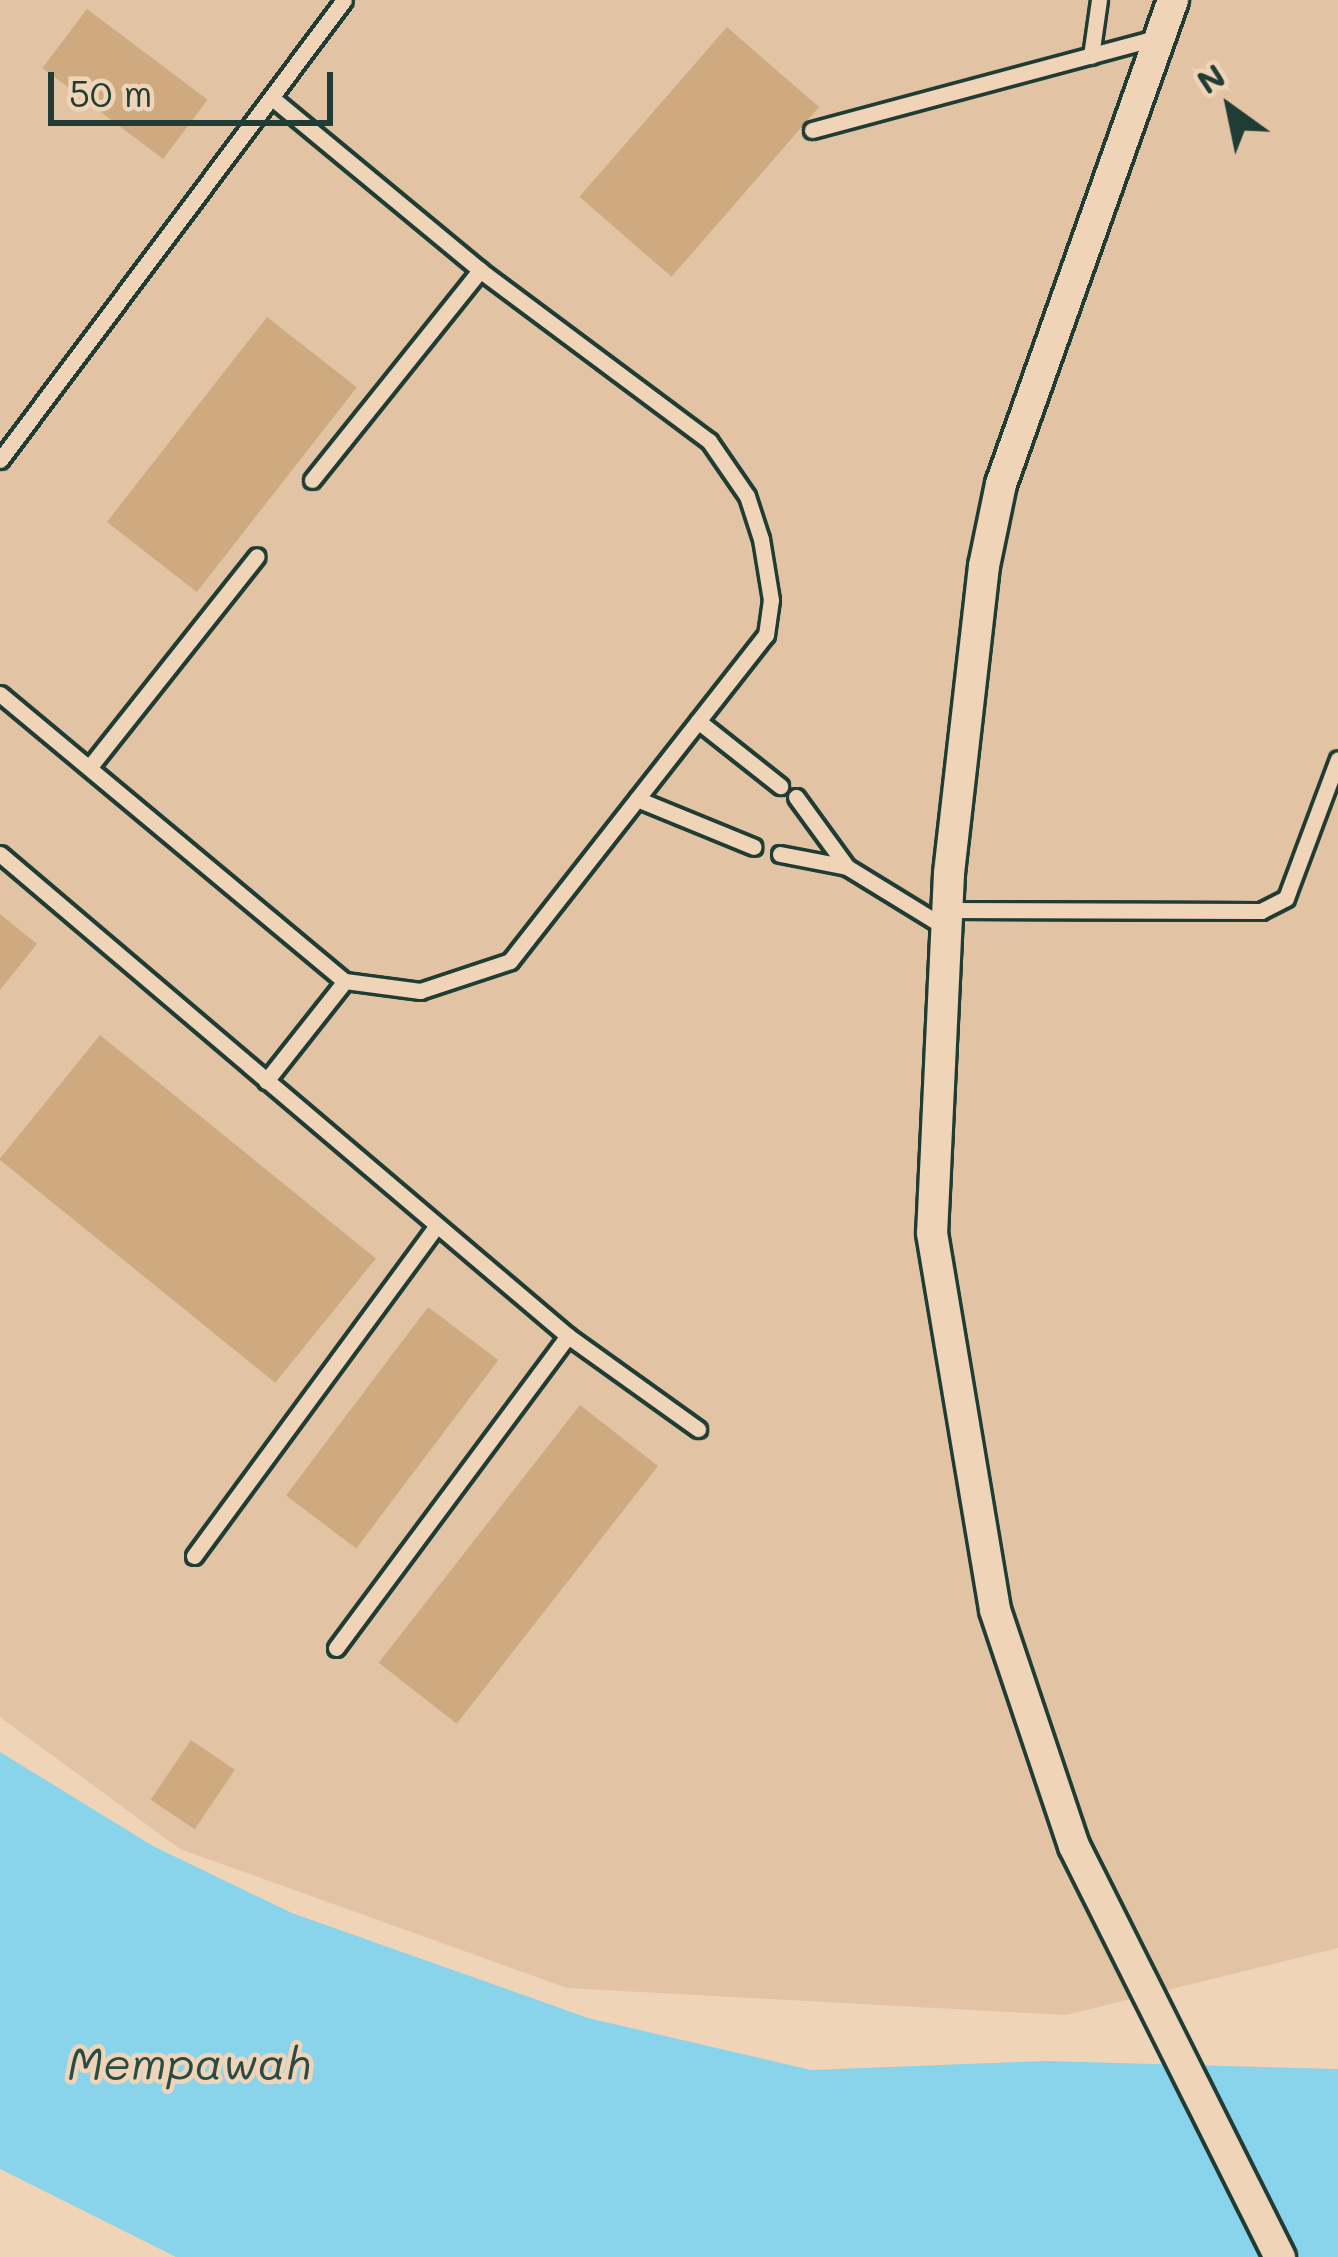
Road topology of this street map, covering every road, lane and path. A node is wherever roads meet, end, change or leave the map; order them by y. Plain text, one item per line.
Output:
1 (344, 0) edge
2 (1099, 0) edge
3 (1173, 0) edge
4 (1159, 38) junction
5 (1090, 56) junction
6 (276, 101) junction
7 (812, 130) dead end
8 (480, 271) junction
9 (0, 460) edge
10 (312, 480) dead end
11 (257, 556) dead end
12 (0, 695) edge
13 (698, 721) junction
14 (1338, 759) edge
15 (92, 764) junction
16 (780, 786) dead end
17 (796, 797) dead end
18 (637, 799) junction
19 (754, 847) dead end
20 (0, 854) edge
21 (780, 854) dead end
22 (847, 867) junction
23 (946, 919) junction
24 (345, 981) junction
25 (266, 1081) junction
26 (436, 1226) junction
27 (568, 1336) junction
28 (698, 1429) dead end
29 (194, 1556) dead end
30 (335, 1648) dead end
31 (1280, 2257) edge

1 - 6 lane
2 - 5 lane
3 - 4 street
4 - 5 lane
4 - 23 street
5 - 7 lane
6 - 8 lane
6 - 9 lane
8 - 10 lane
8 - 13 lane
11 - 15 lane
12 - 15 lane
13 - 16 lane
13 - 18 lane
14 - 23 lane
15 - 24 lane
17 - 22 lane
18 - 19 lane
18 - 24 lane
20 - 25 lane
21 - 22 lane
22 - 23 lane
23 - 31 street
24 - 25 lane
25 - 26 lane
26 - 27 lane
26 - 29 lane
27 - 28 lane
27 - 30 lane

